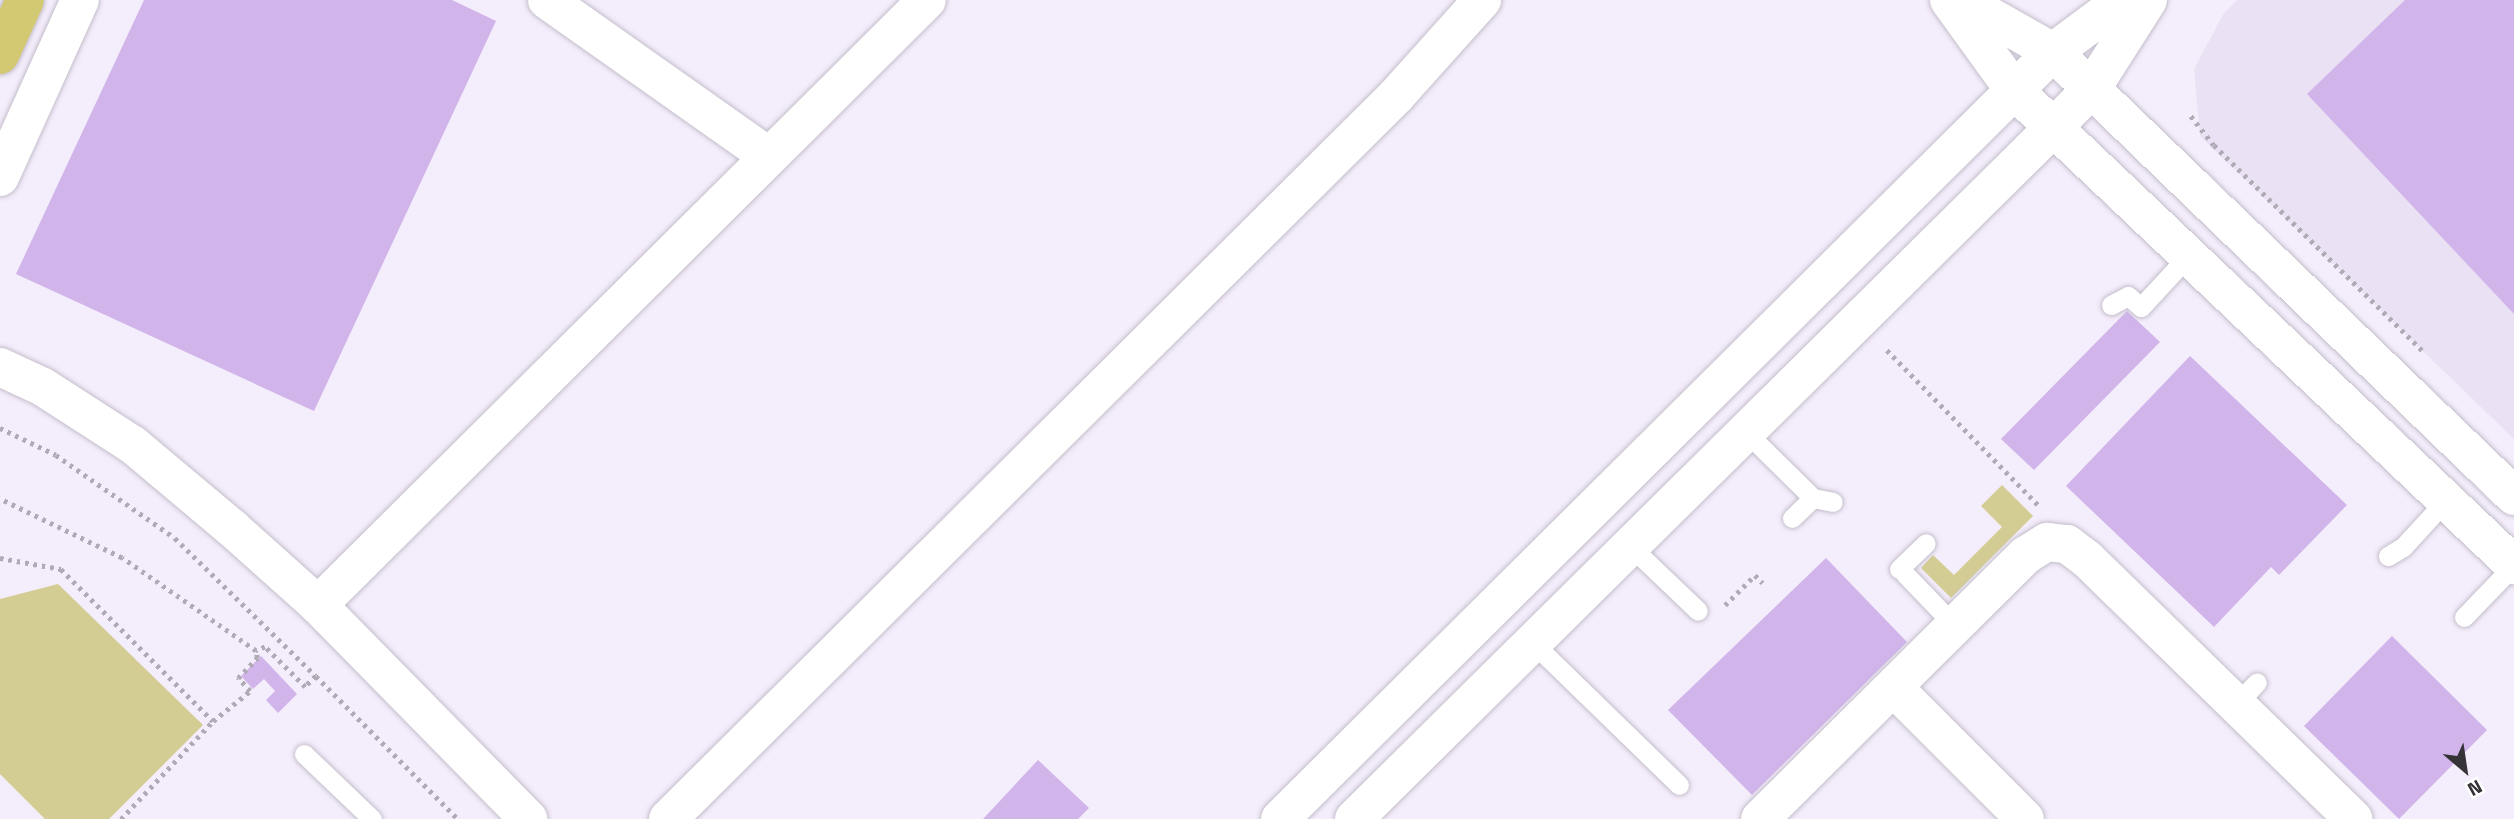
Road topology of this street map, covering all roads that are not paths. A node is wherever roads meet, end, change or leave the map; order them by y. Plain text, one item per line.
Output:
1 (26, 0) edge
2 (80, 0) edge
3 (547, 0) edge
4 (927, 0) edge
5 (1482, 0) edge
6 (1949, 0) edge
7 (1961, 0) edge
8 (2123, 0) edge
9 (2148, 0) edge
10 (2053, 52) junction
11 (0, 55) edge
12 (2092, 88) junction
13 (2014, 89) junction
14 (2053, 128) junction
15 (768, 156) junction
16 (0, 177) edge
17 (2188, 256) junction
18 (2111, 305) dead end
19 (0, 367) edge
20 (1745, 431) junction
21 (2514, 496) edge
22 (1813, 498) junction
23 (2446, 500) junction
24 (1833, 502) dead end
25 (1792, 518) dead end
26 (1926, 543) dead end
27 (1629, 545) junction
28 (2388, 556) dead end
29 (2514, 565) edge
30 (318, 605) junction
31 (1698, 611) dead end
32 (2464, 617) dead end
33 (1955, 626) junction
34 (1532, 642) junction
35 (1894, 688) junction
36 (304, 754) dead end
37 (1679, 785) dead end
38 (372, 819) edge
39 (527, 819) edge
40 (668, 819) edge
41 (1280, 819) edge
42 (1354, 819) edge
43 (1760, 819) edge
44 (2025, 819) edge
45 (2353, 819) edge

1 - 11 highway
2 - 16 street
3 - 15 street
4 - 15 street
5 - 40 street
6 - 13 street
7 - 10 street
8 - 10 street
9 - 12 street
10 - 12 street
10 - 13 street
12 - 14 street
12 - 21 street
13 - 14 street
13 - 41 street
14 - 17 street
14 - 20 street
15 - 30 street
17 - 18 lane
17 - 23 street
19 - 30 street
20 - 22 lane
20 - 27 street
22 - 24 lane
22 - 25 lane
23 - 28 lane
23 - 29 street
26 - 33 lane
27 - 31 lane
27 - 34 street
29 - 32 lane
30 - 39 street
33 - 35 street
33 - 45 street
34 - 37 lane
34 - 42 street
35 - 43 street
35 - 44 street
36 - 38 lane

